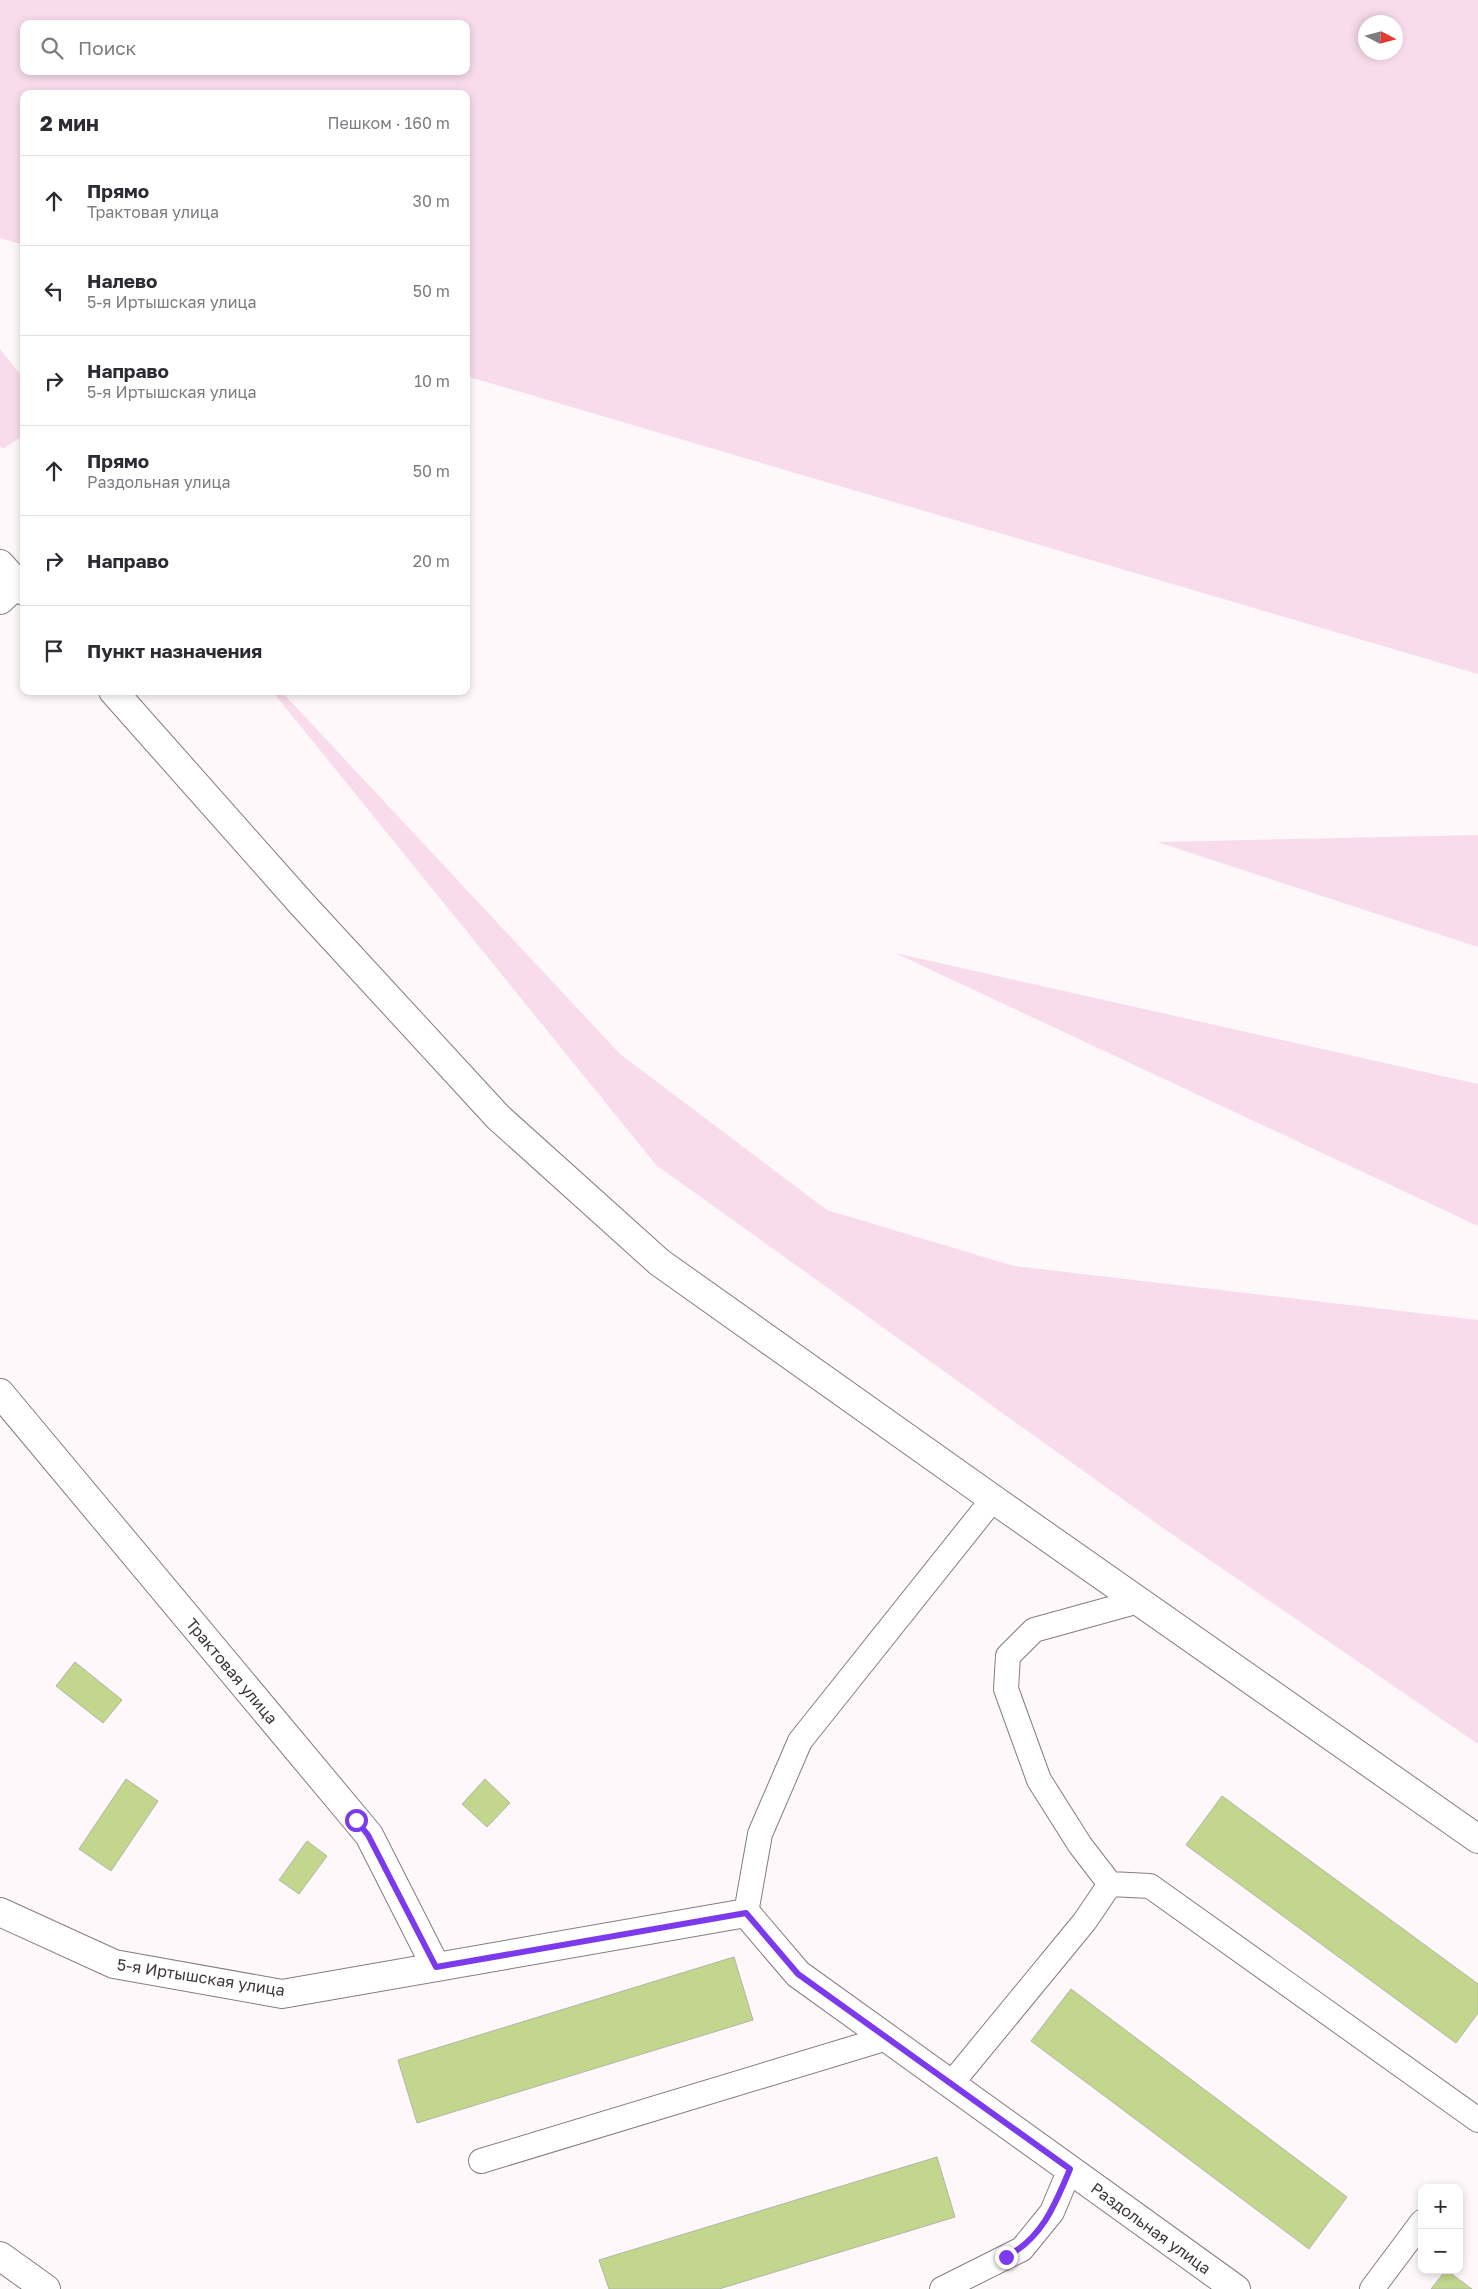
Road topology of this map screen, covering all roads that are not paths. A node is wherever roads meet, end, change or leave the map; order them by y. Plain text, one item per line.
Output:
1 (117, 695) edge
2 (0, 1393) edge
3 (993, 1499) junction
4 (1139, 1601) junction
5 (1478, 1838) edge
6 (1110, 1884) junction
7 (0, 1912) edge
8 (746, 1913) junction
9 (436, 1967) junction
10 (887, 2038) junction
11 (951, 2084) junction
12 (1478, 2120) edge
13 (481, 2161) dead end
14 (1070, 2169) junction
15 (1418, 2227) edge
16 (0, 2256) edge
17 (46, 2289) edge
18 (942, 2289) edge
19 (1236, 2289) edge
20 (1372, 2289) edge

1 - 3 street
2 - 9 street, Трактовая улица
3 - 4 street
3 - 8 lane
4 - 5 street
4 - 6 lane
6 - 11 lane
6 - 12 lane
7 - 9 street, 5-я Иртышская улица
8 - 9 street, 5-я Иртышская улица
8 - 10 street, Раздольная улица
10 - 11 street, Раздольная улица
10 - 13 lane
11 - 14 street, Раздольная улица
14 - 18 lane
14 - 19 street, Раздольная улица
15 - 20 lane
16 - 17 street

